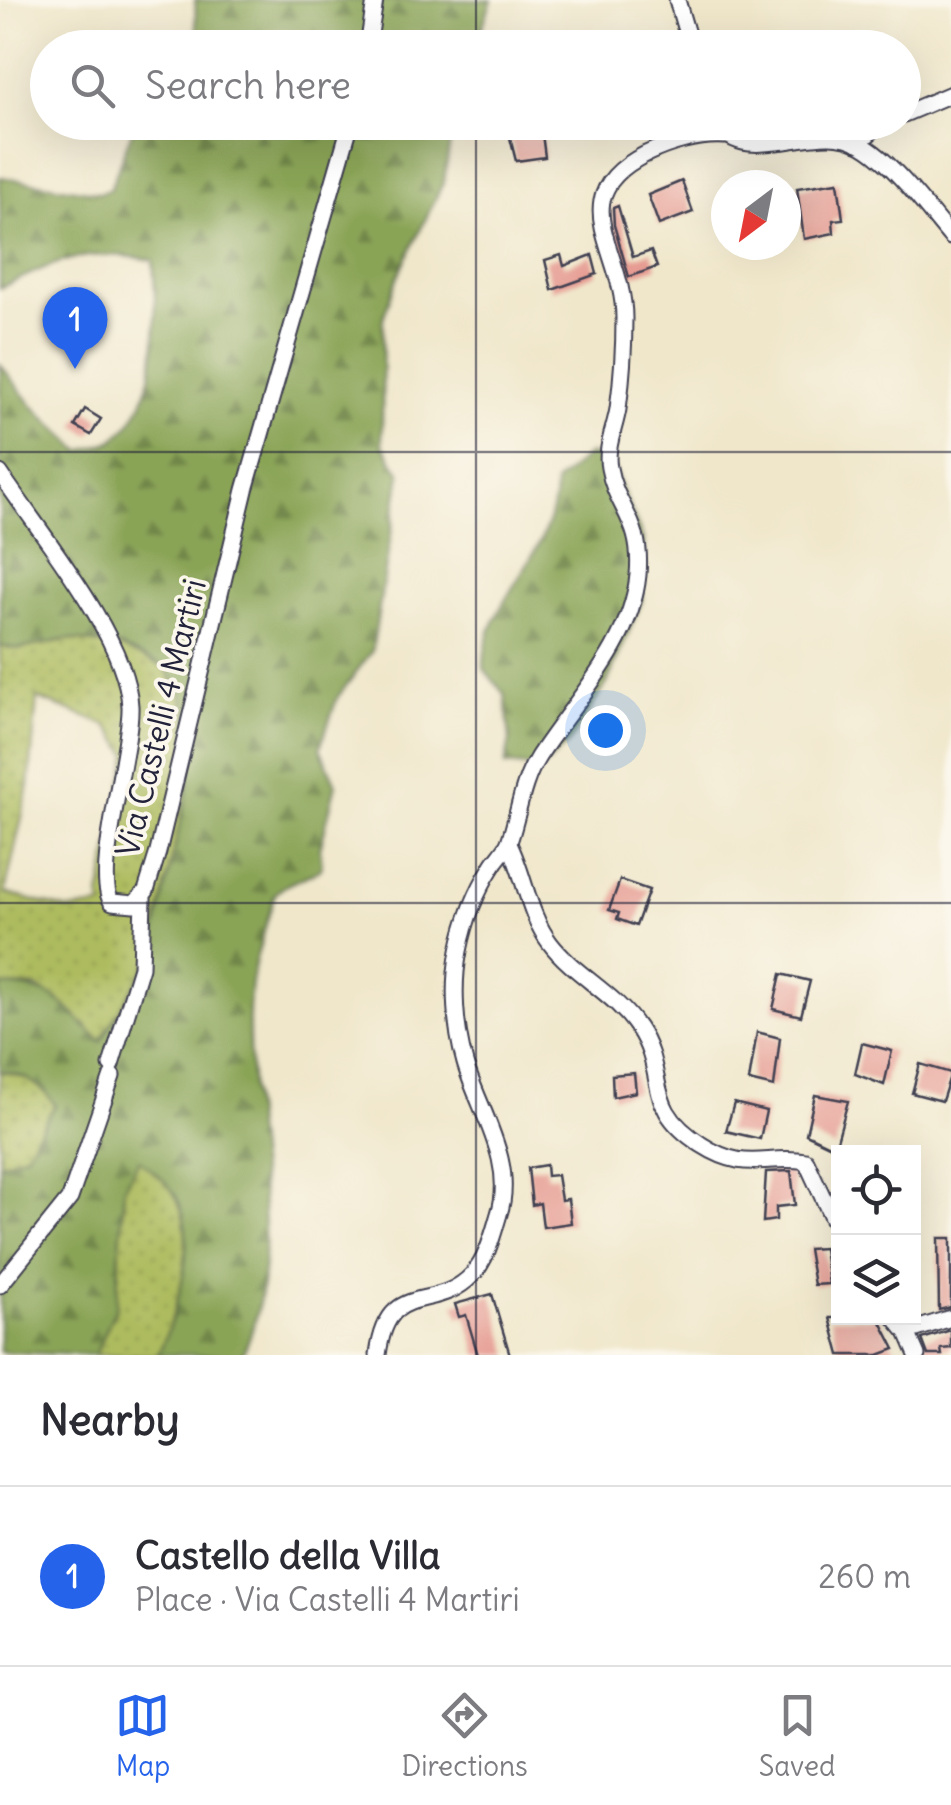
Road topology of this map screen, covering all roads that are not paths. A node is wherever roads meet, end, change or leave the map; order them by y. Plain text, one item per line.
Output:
1 (375, 0) edge
2 (677, 0) edge
3 (371, 30) edge
4 (686, 30) edge
5 (951, 94) edge
6 (921, 107) edge
7 (347, 140) edge
8 (691, 140) edge
9 (745, 140) edge
10 (789, 140) edge
11 (849, 140) edge
12 (861, 140) edge
13 (858, 143) junction
14 (951, 237) edge
15 (0, 473) edge
16 (509, 844) junction
17 (143, 898) junction
18 (831, 1218) edge
19 (0, 1286) edge
20 (951, 1318) edge
21 (902, 1325) edge
22 (908, 1332) junction
23 (378, 1355) edge
24 (917, 1355) edge

1 - 3 street
2 - 4 street
5 - 6 street
7 - 17 street, Via Castelli 4 Martiri
8 - 16 street
9 - 10 street
11 - 13 street
12 - 13 street
13 - 14 street
15 - 17 street, Via Castelli 4 Martiri
16 - 18 street
16 - 23 street
17 - 19 street
20 - 22 street
21 - 22 street
22 - 24 street

